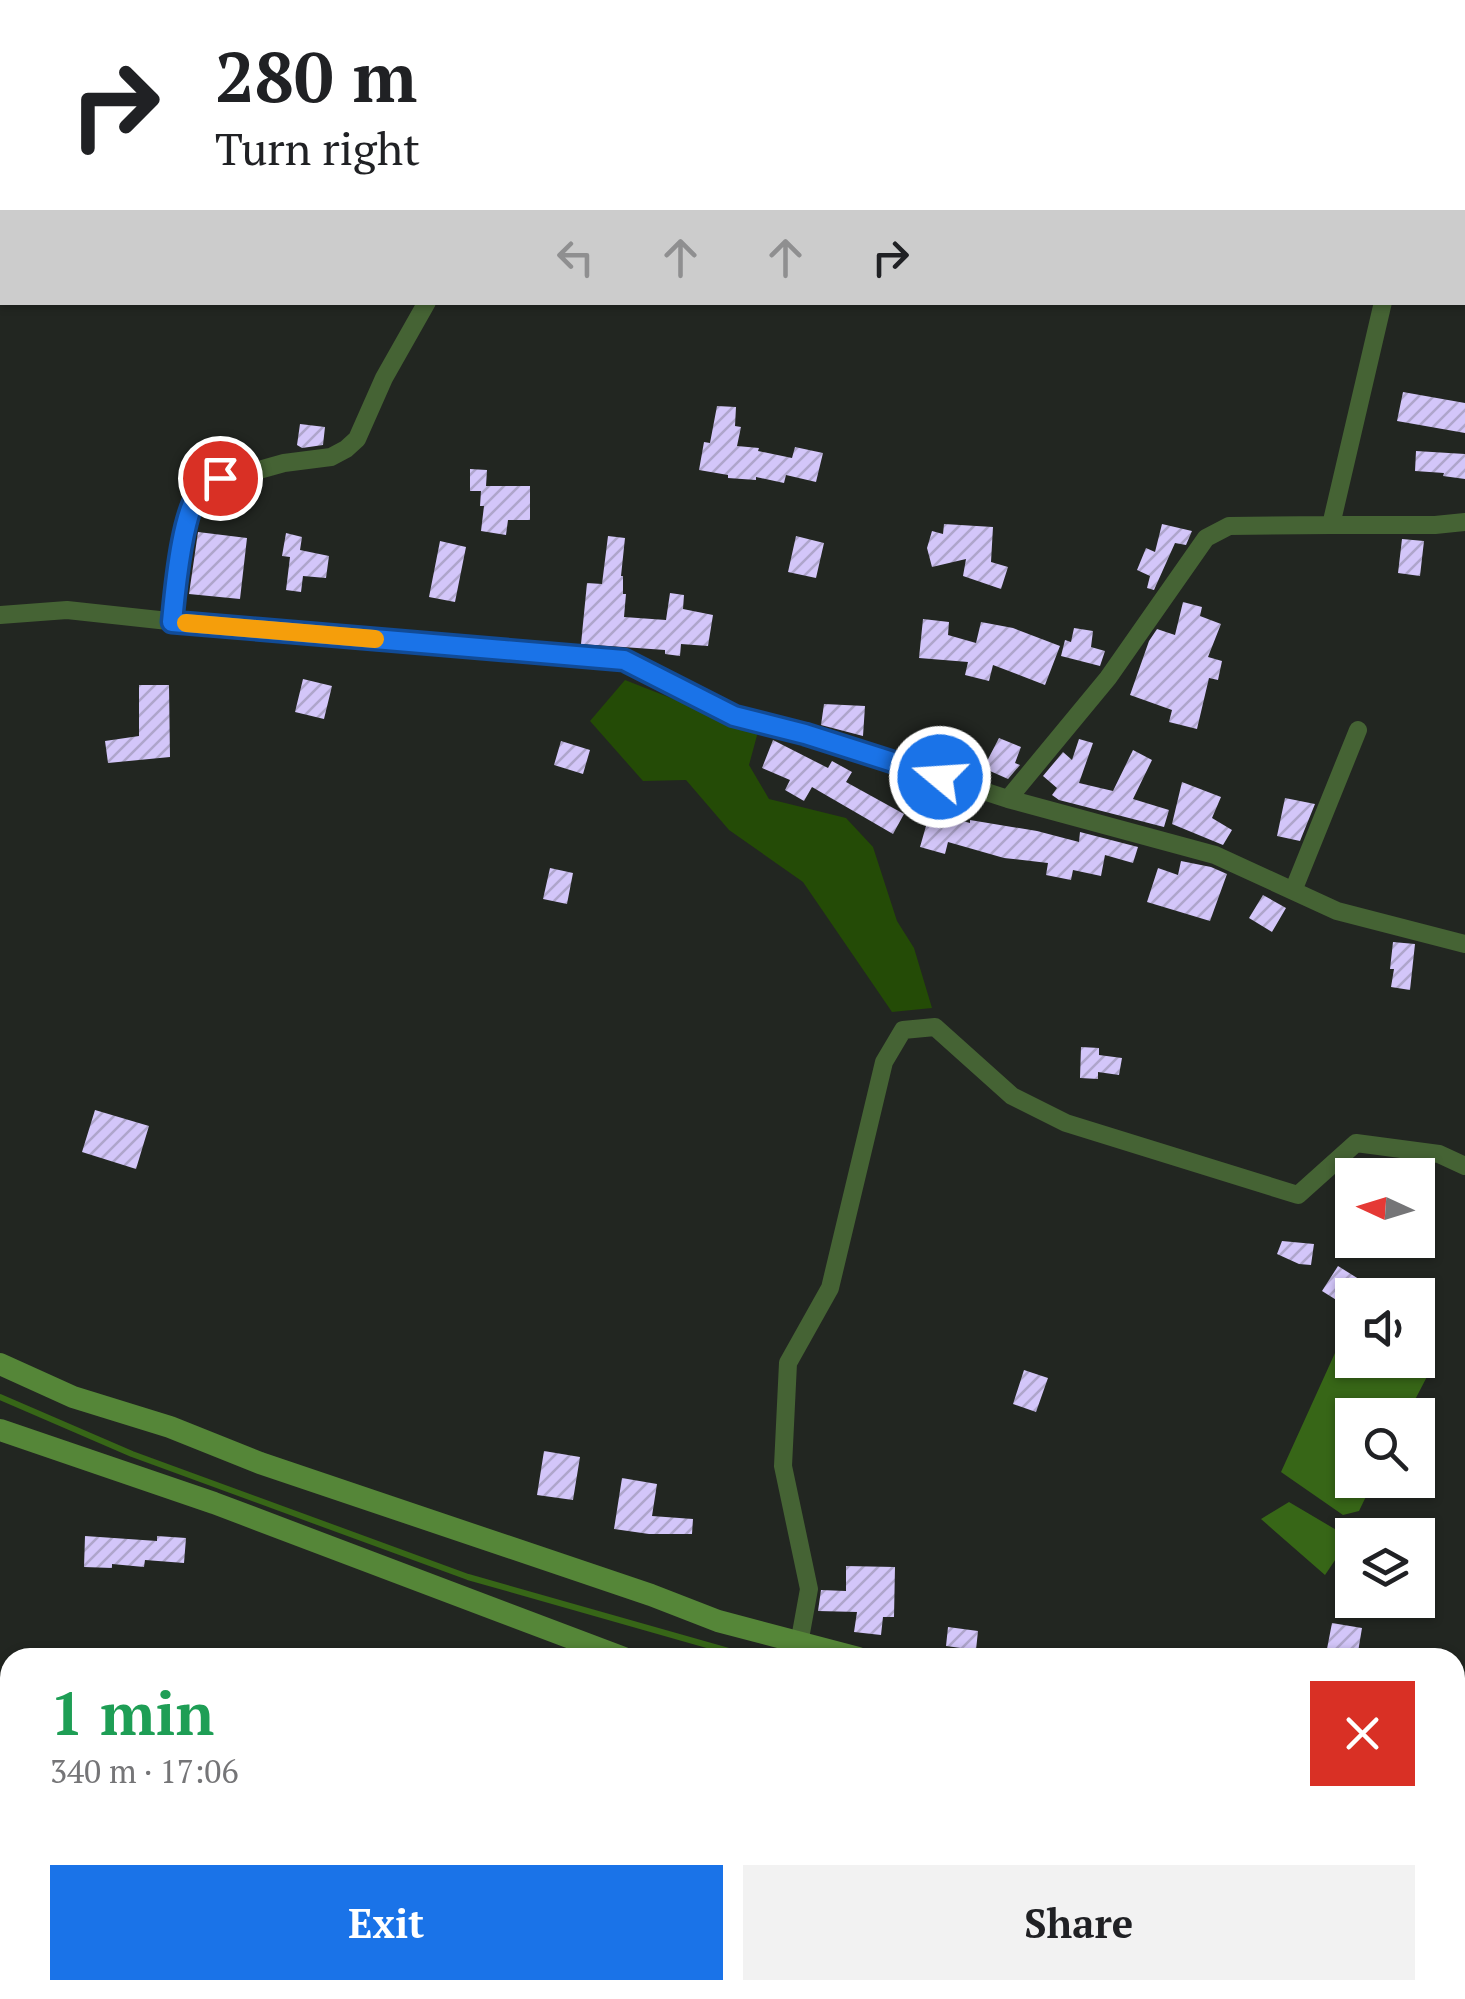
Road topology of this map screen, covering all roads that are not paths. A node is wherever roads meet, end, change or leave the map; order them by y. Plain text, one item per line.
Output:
1 (425, 305) edge
2 (1382, 305) edge
3 (1465, 522) edge
4 (1331, 524) junction
5 (0, 615) edge
6 (172, 622) junction
7 (1358, 730) dead end
8 (1008, 799) junction
9 (1293, 891) junction
10 (1465, 944) edge
11 (1465, 1166) edge
12 (0, 1364) edge
13 (0, 1430) edge
14 (800, 1644) junction
15 (598, 1648) edge
16 (817, 1648) edge

1 - 6 street
2 - 4 street
3 - 4 street
4 - 8 street
5 - 6 street
6 - 8 street
7 - 9 street
8 - 9 street
9 - 10 street
11 - 14 street
12 - 14 main road
13 - 15 main road
14 - 16 main road

